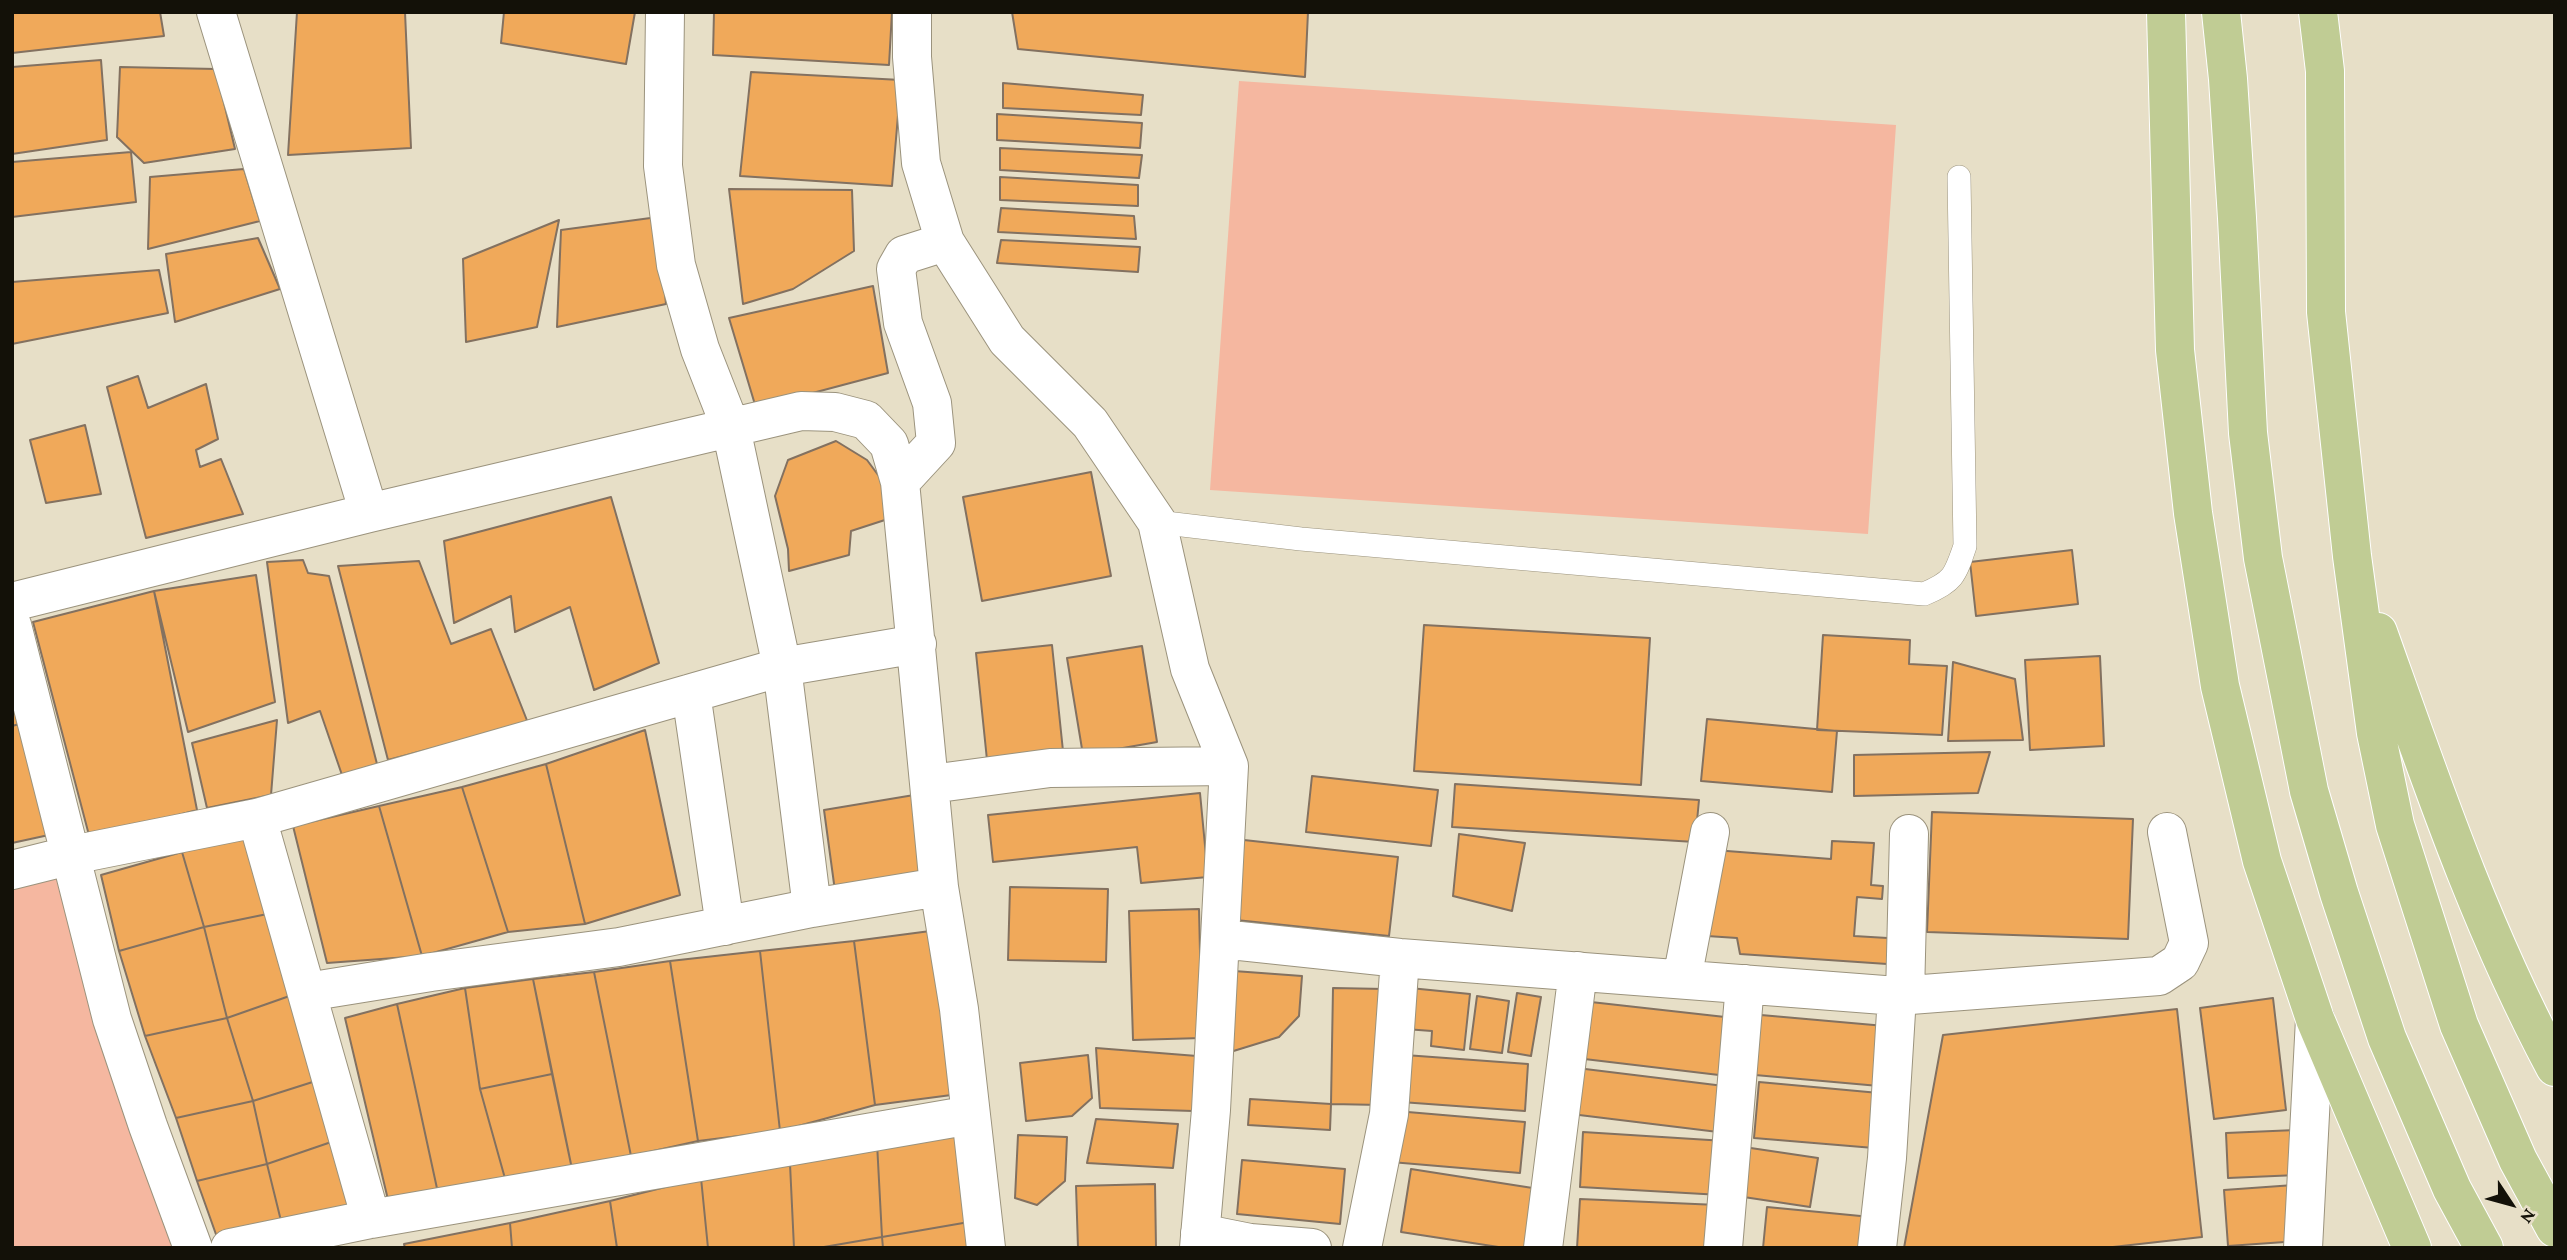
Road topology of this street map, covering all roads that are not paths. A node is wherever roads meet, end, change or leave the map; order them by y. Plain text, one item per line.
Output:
1 (216, 12) edge
2 (665, 12) edge
3 (912, 12) edge
4 (2166, 12) edge
5 (2221, 12) edge
6 (2318, 12) edge
7 (2338, 12) edge
8 (2325, 71) junction
9 (1959, 177) dead end
10 (944, 242) junction
11 (731, 428) junction
12 (900, 482) junction
13 (369, 513) junction
14 (1157, 522) junction
15 (2352, 556) junction
16 (12, 602) edge
17 (12, 625) edge
18 (917, 643) junction
19 (782, 667) junction
20 (691, 693) junction
21 (1229, 766) junction
22 (931, 784) junction
23 (257, 818) junction
24 (1710, 832) dead end
25 (2167, 832) dead end
26 (1909, 834) dead end
27 (72, 855) junction
28 (12, 870) edge
29 (939, 887) junction
30 (812, 908) junction
31 (725, 926) junction
32 (1221, 939) junction
33 (1400, 958) junction
34 (1578, 971) junction
35 (1682, 979) junction
36 (1745, 984) junction
37 (307, 992) junction
38 (1901, 996) junction
39 (2315, 1019) junction
40 (2555, 1067) edge
41 (971, 1115) junction
42 (371, 1219) junction
43 (2555, 1228) edge
44 (1200, 1241) edge
45 (193, 1248) edge
46 (230, 1248) edge
47 (986, 1248) edge
48 (1312, 1248) edge
49 (1362, 1248) edge
50 (1543, 1248) edge
51 (1724, 1248) edge
52 (1878, 1248) edge
53 (2303, 1248) edge
54 (2412, 1248) edge
55 (2484, 1248) edge

1 - 13 street
2 - 11 street
3 - 10 street
4 - 39 highway
5 - 55 highway
6 - 8 highway
7 - 8 highway
8 - 15 highway
9 - 14 lane
10 - 12 street
10 - 14 street
11 - 12 street
11 - 13 street
11 - 19 street
12 - 18 street
13 - 16 street
14 - 21 street
15 - 40 highway
15 - 43 highway
17 - 27 street
18 - 19 street
18 - 22 street
19 - 20 street
19 - 30 street
20 - 23 street
20 - 31 street
21 - 22 street
21 - 32 street
22 - 29 street
23 - 27 street
23 - 37 street
24 - 35 street
25 - 38 street
26 - 38 street
27 - 28 street
27 - 45 street
29 - 30 street
29 - 41 street
30 - 31 street
31 - 37 street
32 - 33 street
32 - 44 street
33 - 34 street
33 - 49 street
34 - 35 street
34 - 50 street
35 - 36 street
36 - 38 street
36 - 51 street
37 - 42 street
38 - 52 street
39 - 53 street
39 - 54 highway
41 - 42 street
41 - 47 street
42 - 46 street
44 - 48 street

